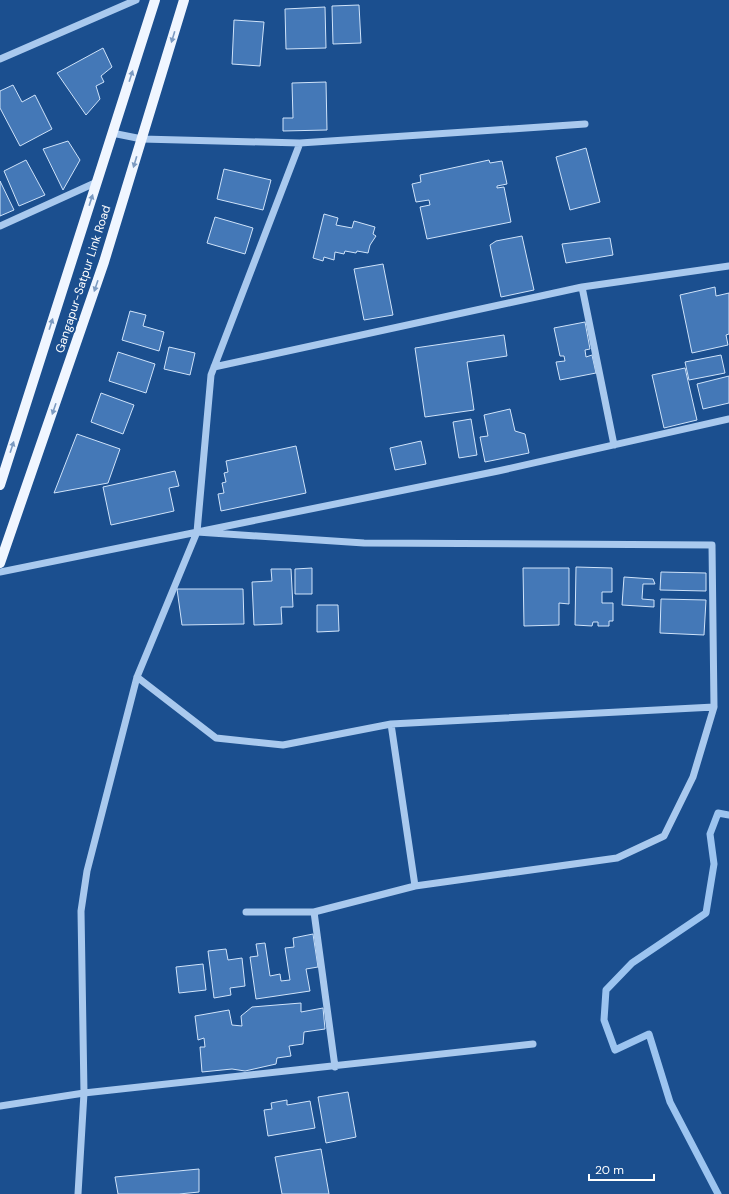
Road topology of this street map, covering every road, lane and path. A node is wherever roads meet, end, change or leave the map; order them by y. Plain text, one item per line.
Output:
1 (136, 0) edge
2 (155, 0) edge
3 (184, 0) edge
4 (0, 59) edge
5 (585, 124) dead end
6 (112, 133) junction
7 (142, 139) junction
8 (300, 143) junction
9 (97, 182) junction
10 (0, 226) edge
11 (729, 266) edge
12 (582, 286) junction
13 (214, 367) junction
14 (729, 419) edge
15 (614, 445) junction
16 (0, 484) edge
17 (197, 532) junction
18 (0, 563) edge
19 (0, 572) edge
20 (137, 677) junction
21 (714, 707) junction
22 (390, 724) junction
23 (415, 886) junction
24 (246, 912) dead end
25 (314, 912) junction
26 (533, 1044) dead end
27 (335, 1067) junction
28 (84, 1093) junction
29 (0, 1106) edge
30 (78, 1194) edge

1 - 4 street
6 -> 2 main road, Gangapur-Satpur Link Road
3 -> 7 main road, Gangapur-Satpur Link Road
5 - 8 street
6 - 7 street
6 - 9 main road, Gangapur-Satpur Link Road
7 - 8 street
7 -> 18 main road, Gangapur-Satpur Link Road
8 - 13 street
9 - 10 street
16 -> 9 main road, Gangapur-Satpur Link Road
11 - 12 street
12 - 13 street
12 - 15 street
13 - 17 street
14 - 15 street
15 - 17 street
17 - 19 street
17 - 20 street
17 - 21 street
20 - 22 street
20 - 28 street
21 - 22 street
21 - 23 street
22 - 23 street
23 - 25 street
24 - 25 street
25 - 27 street
26 - 27 street
27 - 28 street
28 - 29 street
28 - 30 street

